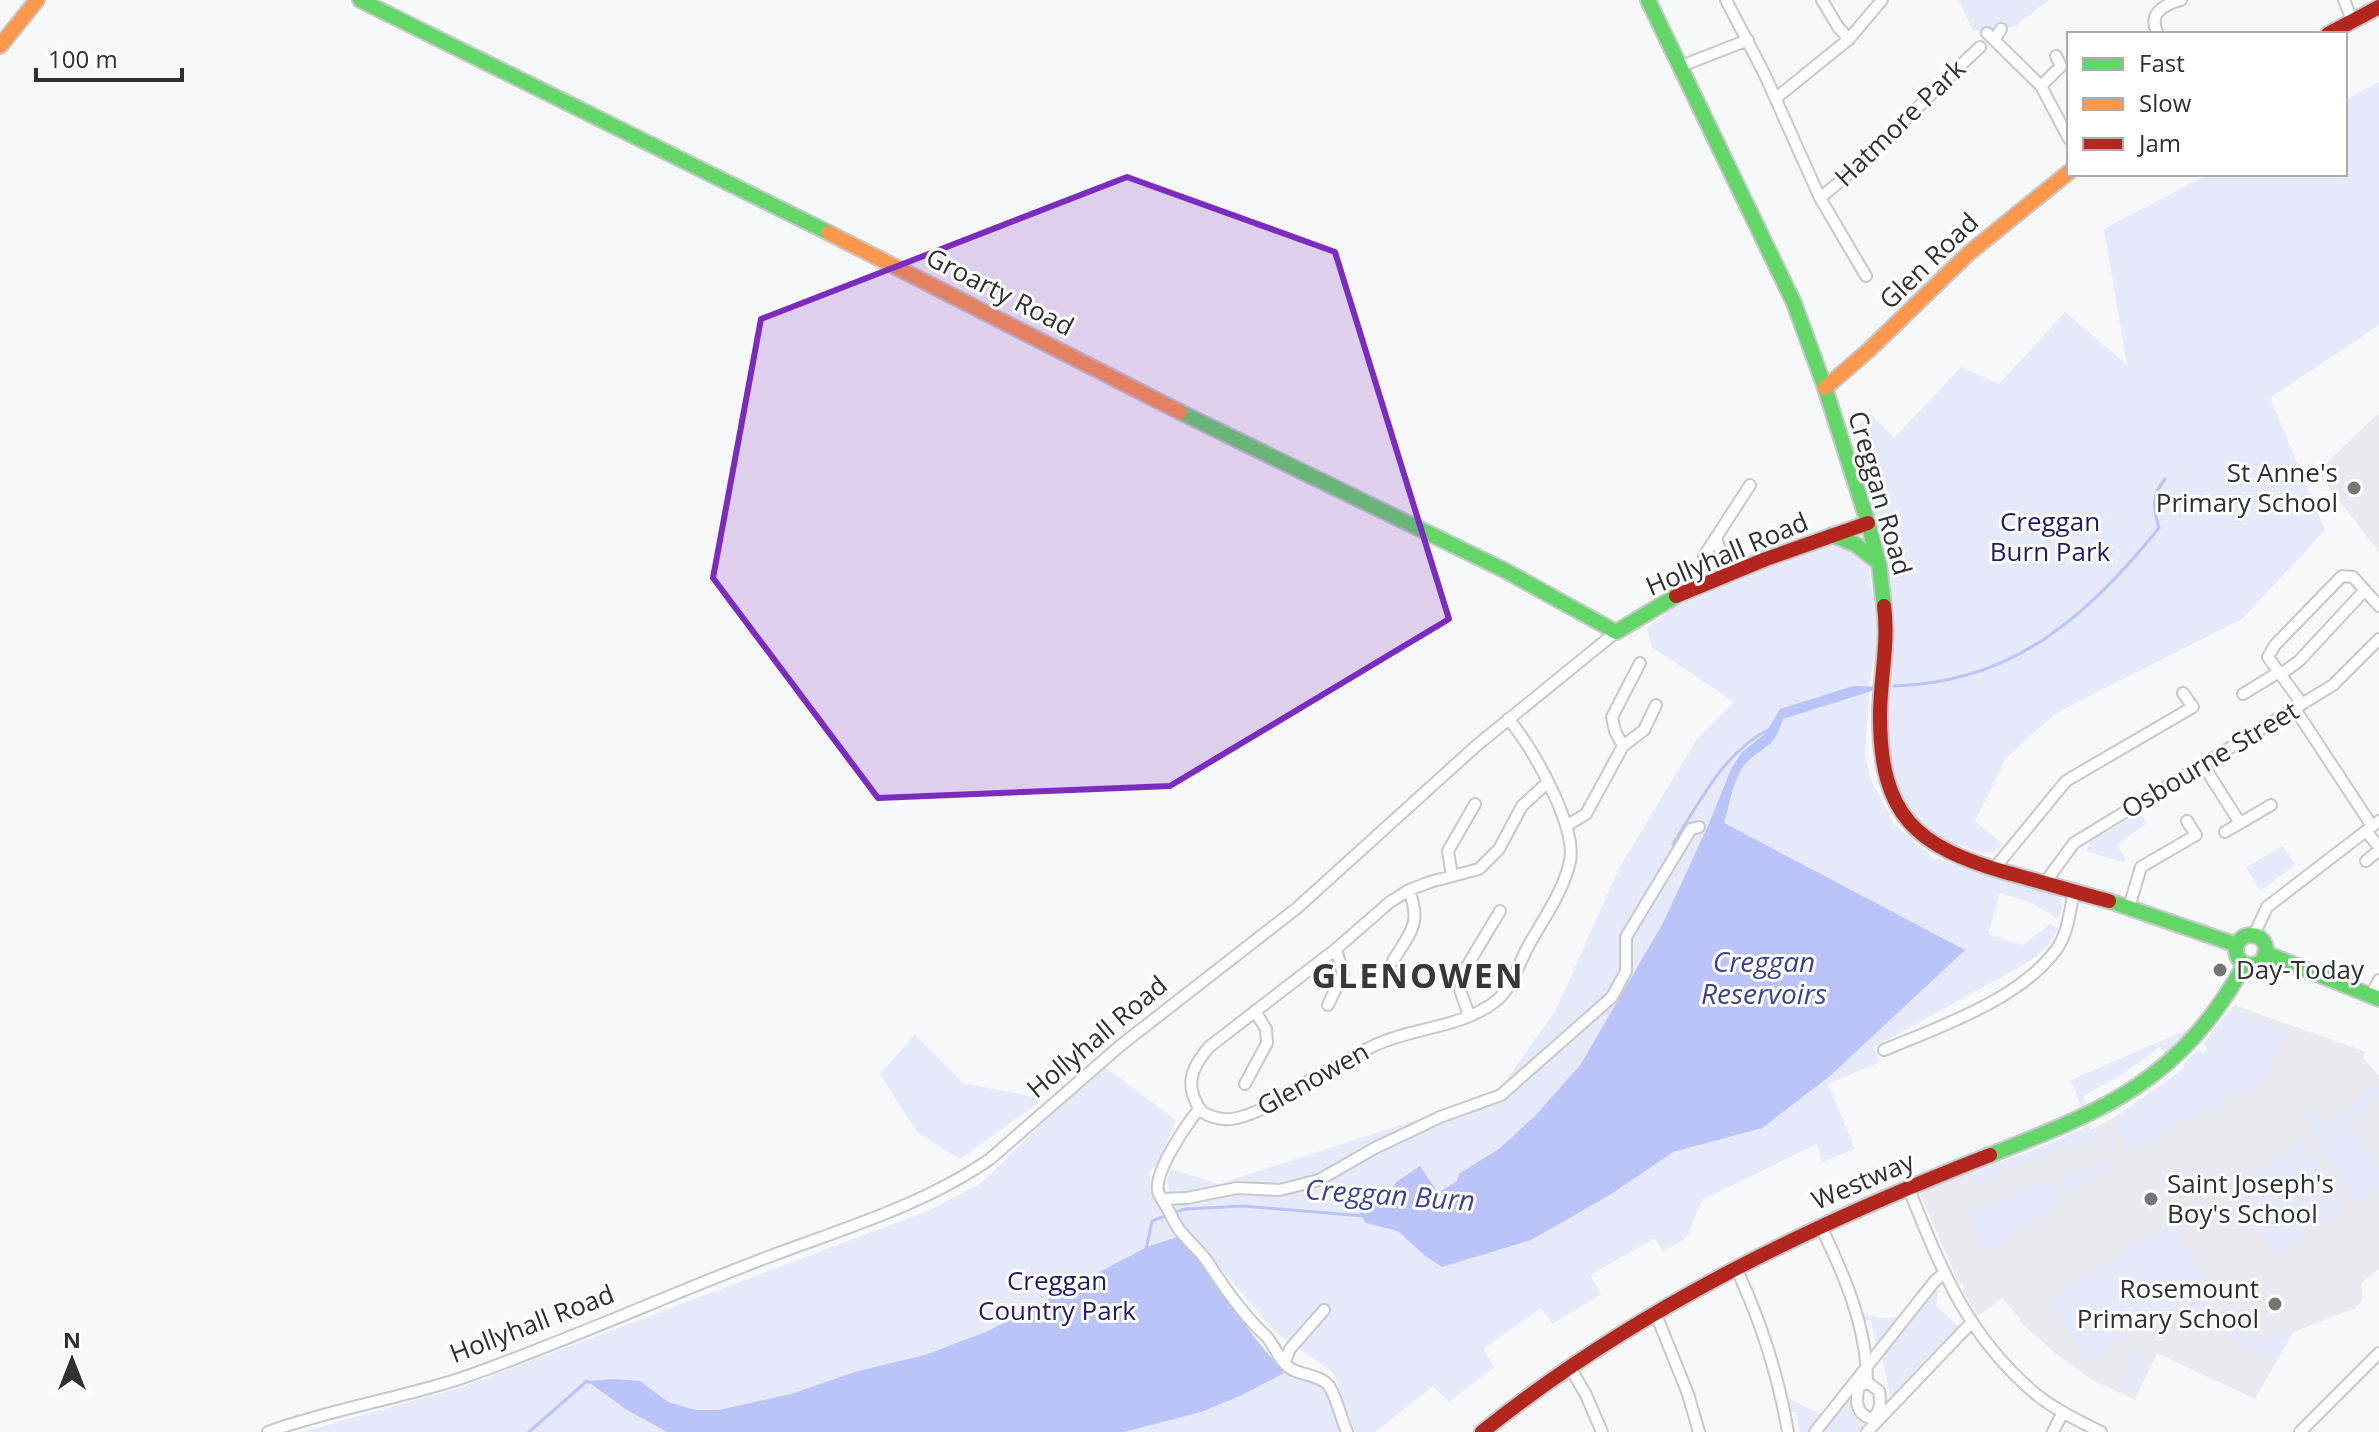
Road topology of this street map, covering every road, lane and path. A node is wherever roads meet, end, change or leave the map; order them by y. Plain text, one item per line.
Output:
1 (37, 0) edge
2 (360, 0) edge
3 (1648, 0) edge
4 (1726, 0) edge
5 (1822, 0) edge
6 (1882, 0) edge
7 (2181, 0) edge
8 (2344, 0) edge
9 (2379, 7) edge
10 (2352, 20) junction
11 (2001, 29) dead end
12 (2157, 32) edge
13 (2331, 32) edge
14 (1849, 39) junction
15 (1748, 40) junction
16 (0, 46) edge
17 (1980, 47) dead end
18 (2061, 65) dead end
19 (1681, 66) junction
20 (2041, 86) junction
21 (1776, 98) junction
22 (2067, 135) edge
23 (2067, 173) edge
24 (1820, 198) junction
25 (1866, 276) dead end
26 (1825, 388) junction
27 (1750, 485) dead end
28 (1868, 523) junction
29 (1832, 535) junction
30 (1716, 537) junction
31 (1704, 556) dead end
32 (1879, 564) junction
33 (1734, 572) junction
34 (2365, 590) junction
35 (2379, 606) edge
36 (1616, 632) junction
37 (2379, 639) edge
38 (1640, 663) dead end
39 (2280, 673) junction
40 (2183, 693) dead end
41 (2243, 694) dead end
42 (1656, 705) dead end
43 (2299, 706) junction
44 (1508, 719) junction
45 (1623, 746) junction
46 (2203, 765) junction
47 (1547, 783) junction
48 (1475, 804) dead end
49 (2271, 805) dead end
50 (2187, 821) dead end
51 (2240, 823) junction
52 (1566, 826) junction
53 (2372, 826) edge
54 (1699, 827) dead end
55 (2225, 832) dead end
56 (2379, 848) edge
57 (2366, 861) dead end
58 (1993, 870) junction
59 (1452, 876) junction
60 (2044, 884) junction
61 (1409, 890) junction
62 (2074, 891) junction
63 (2129, 907) junction
64 (1500, 911) dead end
65 (2254, 935) junction
66 (2237, 945) junction
67 (1336, 949) junction
68 (2265, 953) junction
69 (1393, 961) dead end
70 (2245, 964) junction
71 (2379, 980) edge
72 (2375, 998) edge
73 (1328, 1005) dead end
74 (1255, 1011) junction
75 (1469, 1015) junction
76 (1884, 1050) dead end
77 (1245, 1084) dead end
78 (1199, 1109) junction
79 (1908, 1187) junction
80 (1164, 1203) junction
81 (1820, 1225) junction
82 (1736, 1268) junction
83 (1944, 1273) junction
84 (1324, 1310) dead end
85 (1655, 1312) junction
86 (1972, 1322) junction
87 (2379, 1353) edge
88 (1284, 1363) junction
89 (1867, 1367) junction
90 (1571, 1369) junction
91 (1867, 1382) junction
92 (2063, 1412) junction
93 (1872, 1427) edge
94 (1489, 1430) edge
95 (268, 1432) edge
96 (1347, 1432) edge
97 (1602, 1432) edge
98 (1699, 1432) edge
99 (1788, 1432) edge
100 (1815, 1432) edge
101 (2053, 1432) edge
102 (2101, 1432) edge
103 (2300, 1432) edge

1 - 16 street
2 - 36 street, Groarty Road
3 - 19 street, Creggan Road
4 - 15 street, Hatmore Park
5 - 14 street
6 - 14 street
7 - 12 street
8 - 10 street
9 - 10 street
10 - 13 street
11 - 20 street
14 - 21 street
15 - 19 street
15 - 21 street, Hatmore Park
17 - 24 street, Hatmore Park
18 - 20 street
19 - 26 street, Creggan Road
20 - 22 street
21 - 24 street, Hatmore Park
23 - 26 street, Glen Road
24 - 25 street, Hatmore Park
26 - 28 street, Creggan Road
27 - 30 street
28 - 29 street, Hollyhall Road
28 - 32 street, Creggan Road
29 - 32 street
29 - 33 street, Hollyhall Road
30 - 31 street
30 - 33 street
32 - 58 street, Creggan Road
33 - 36 street, Hollyhall Road
34 - 35 street
34 - 39 street
34 - 39 street
36 - 44 street, Hollyhall Road
37 - 43 street, Osbourne Street
38 - 45 street
39 - 41 street
39 - 43 street
40 - 58 street
42 - 45 street
43 - 46 street, Osbourne Street
43 - 53 street
44 - 47 street, Glenowen
44 - 95 street, Hollyhall Road
45 - 52 street
46 - 51 street
46 - 60 street, Osbourne Street
47 - 52 street, Glenowen
47 - 59 street
48 - 59 street
49 - 51 street
50 - 63 street
51 - 55 street
52 - 75 street, Glenowen
53 - 56 street
53 - 65 street
54 - 80 street
56 - 57 street
58 - 60 street, Creggan Road
59 - 61 street
60 - 62 street, Creggan Road
61 - 67 street
61 - 69 street
62 - 63 street, Creggan Road
62 - 76 street
63 - 66 street, Creggan Road
64 - 75 street
65 - 66 street
65 - 68 street
66 - 70 street
67 - 73 street
67 - 74 street
68 - 70 street
68 - 72 street
70 - 79 street, Westway
71 - 72 street
74 - 77 street
74 - 78 street
75 - 78 street, Glenowen
78 - 80 street
79 - 81 street, Westway
79 - 83 street
80 - 88 street
81 - 82 street, Westway
81 - 89 street
82 - 85 street, Westway
82 - 99 street
83 - 86 street
83 - 89 street
84 - 88 street
85 - 90 street, Westway
85 - 98 street
86 - 92 street
86 - 93 street
87 - 103 street
88 - 96 street
89 - 91 street
89 - 100 street
90 - 94 street, Westway
90 - 97 street
91 - 93 street
91 - 93 street
92 - 101 street
92 - 102 street

